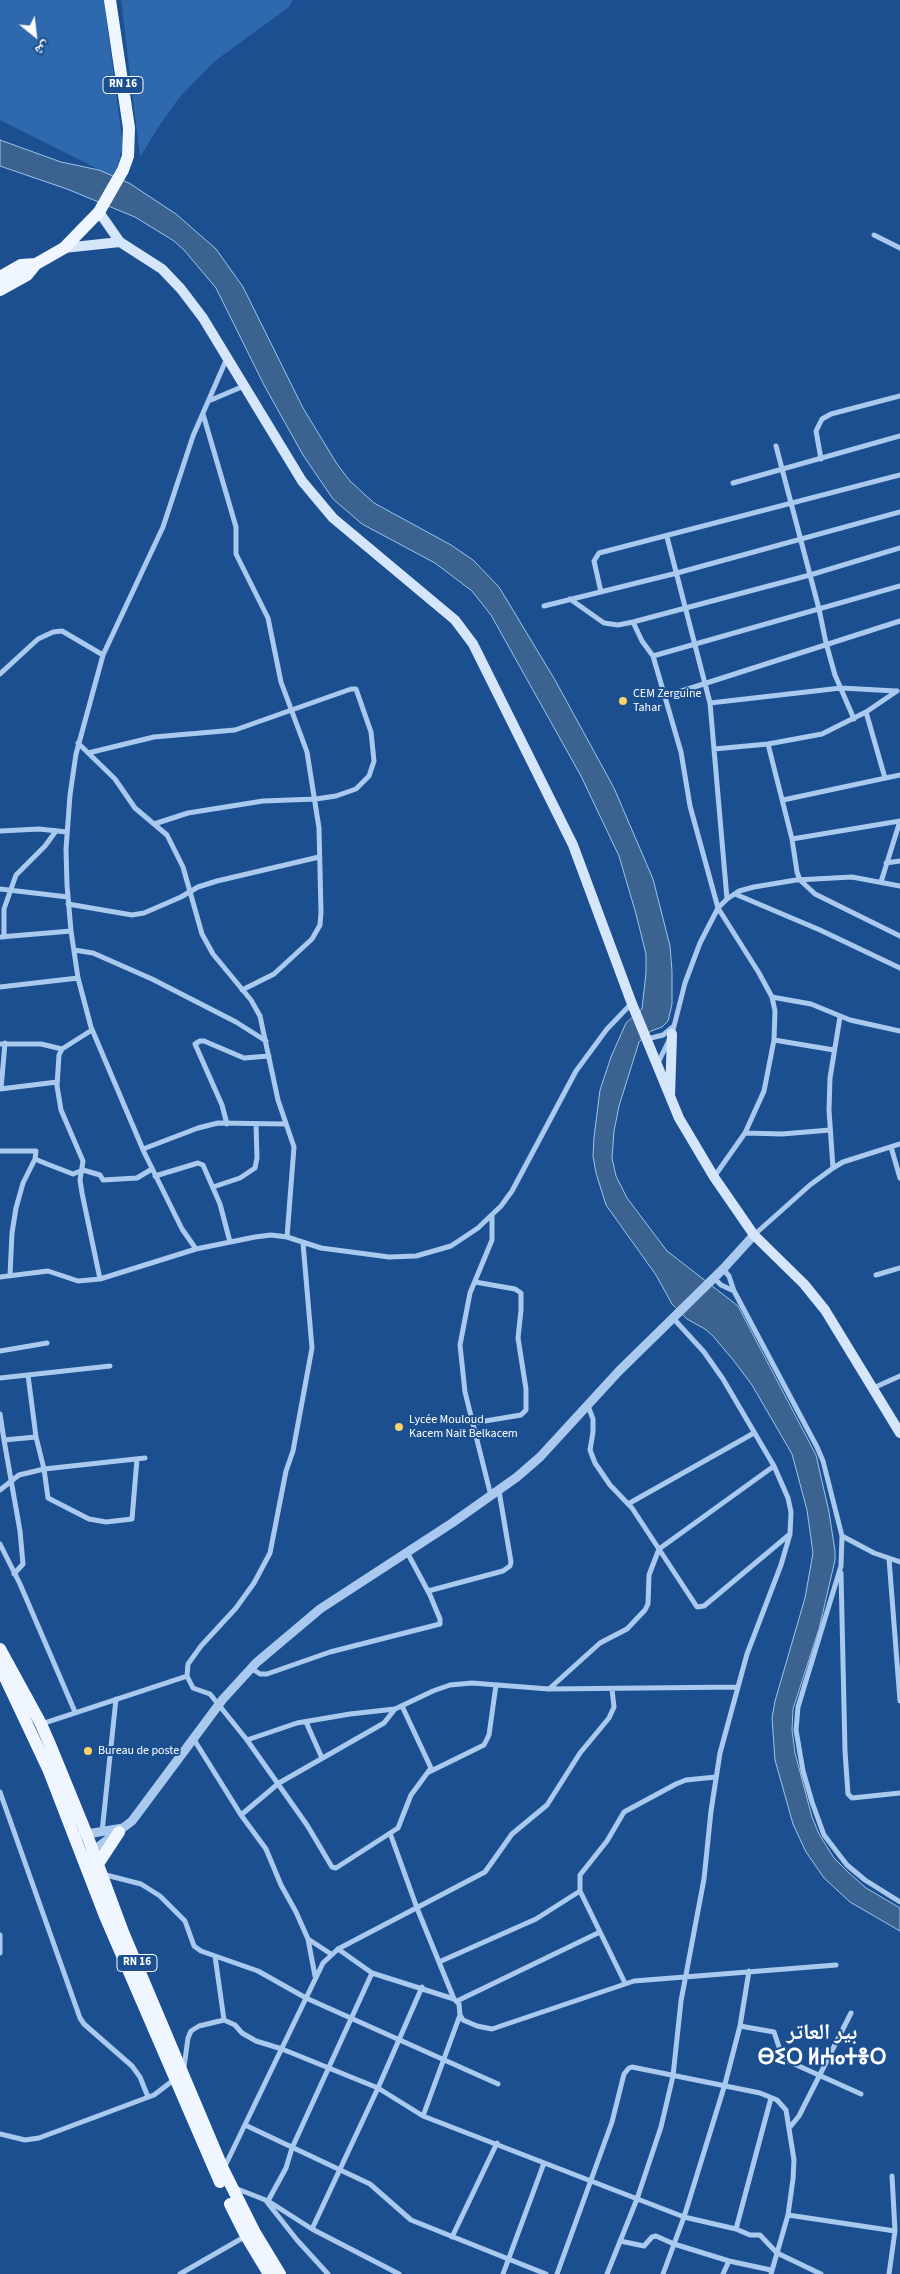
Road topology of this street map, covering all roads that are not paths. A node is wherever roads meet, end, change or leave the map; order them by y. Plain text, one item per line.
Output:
1 (110, 0) edge
2 (101, 210) junction
3 (874, 235) dead end
4 (120, 242) junction
5 (64, 248) junction
6 (900, 248) edge
7 (36, 264) junction
8 (0, 277) edge
9 (0, 290) edge
10 (227, 358) junction
11 (244, 386) junction
12 (900, 396) edge
13 (210, 400) junction
14 (202, 414) junction
15 (900, 436) edge
16 (776, 446) dead end
17 (821, 459) junction
18 (782, 469) junction
19 (900, 475) edge
20 (733, 483) dead end
21 (792, 503) junction
22 (900, 512) edge
23 (667, 537) junction
24 (801, 538) junction
25 (900, 548) edge
26 (677, 573) junction
27 (810, 575) junction
28 (900, 586) edge
29 (601, 592) junction
30 (570, 599) junction
31 (544, 606) dead end
32 (686, 608) junction
33 (819, 608) junction
34 (900, 621) edge
35 (633, 622) junction
36 (826, 643) junction
37 (696, 646) junction
38 (103, 656) junction
39 (653, 656) junction
40 (0, 674) edge
41 (705, 683) junction
42 (841, 688) junction
43 (898, 691) edge
44 (666, 696) junction
45 (710, 703) junction
46 (290, 710) junction
47 (866, 712) junction
48 (854, 718) junction
49 (78, 743) junction
50 (768, 744) junction
51 (714, 749) junction
52 (88, 753) junction
53 (900, 775) edge
54 (885, 778) junction
55 (316, 799) junction
56 (783, 800) junction
57 (900, 821) edge
58 (154, 824) junction
59 (0, 831) edge
60 (56, 831) junction
61 (67, 832) junction
62 (792, 839) junction
63 (319, 856) junction
64 (900, 861) edge
65 (886, 863) junction
66 (800, 880) junction
67 (880, 882) junction
68 (900, 886) edge
69 (0, 889) edge
70 (10, 889) junction
71 (190, 892) junction
72 (735, 894) junction
73 (68, 897) junction
74 (726, 899) junction
75 (68, 904) junction
76 (718, 908) junction
77 (71, 931) junction
78 (900, 936) edge
79 (2, 937) edge
80 (74, 950) junction
81 (900, 968) edge
82 (78, 978) junction
83 (0, 987) edge
84 (242, 990) junction
85 (772, 997) junction
86 (634, 1008) junction
87 (840, 1017) junction
88 (92, 1030) junction
89 (673, 1030) junction
90 (900, 1031) edge
91 (646, 1038) junction
92 (774, 1040) junction
93 (266, 1041) junction
94 (2, 1043) edge
95 (62, 1049) junction
96 (834, 1050) junction
97 (269, 1056) junction
98 (656, 1066) junction
99 (57, 1082) junction
100 (0, 1089) edge
101 (670, 1099) junction
102 (228, 1124) junction
103 (256, 1124) junction
104 (285, 1124) junction
105 (830, 1130) junction
106 (745, 1133) junction
107 (900, 1144) edge
108 (891, 1147) junction
109 (143, 1148) junction
110 (0, 1150) edge
111 (35, 1159) junction
112 (833, 1168) junction
113 (152, 1169) junction
114 (83, 1170) junction
115 (155, 1176) junction
116 (714, 1177) junction
117 (900, 1178) edge
118 (213, 1187) junction
119 (492, 1216) junction
120 (754, 1235) junction
121 (287, 1237) junction
122 (230, 1242) junction
123 (303, 1243) junction
124 (196, 1249) junction
125 (900, 1268) edge
126 (723, 1269) junction
127 (10, 1275) junction
128 (876, 1275) dead end
129 (0, 1277) edge
130 (100, 1279) junction
131 (711, 1280) junction
132 (475, 1282) junction
133 (734, 1291) junction
134 (675, 1315) junction
135 (47, 1343) dead end
136 (0, 1351) edge
137 (110, 1366) dead end
138 (28, 1375) junction
139 (900, 1376) edge
140 (0, 1378) edge
141 (872, 1389) junction
142 (587, 1405) junction
143 (0, 1414) edge
144 (896, 1421) edge
145 (473, 1423) junction
146 (754, 1433) junction
147 (900, 1433) edge
148 (36, 1437) junction
149 (4, 1440) junction
150 (145, 1458) dead end
151 (137, 1459) junction
152 (774, 1466) junction
153 (44, 1469) junction
154 (10, 1481) junction
155 (0, 1490) edge
156 (500, 1490) junction
157 (491, 1496) junction
158 (628, 1504) junction
159 (790, 1534) junction
160 (842, 1536) junction
161 (0, 1544) edge
162 (659, 1549) junction
163 (408, 1552) junction
164 (890, 1559) junction
165 (900, 1562) edge
166 (841, 1566) junction
167 (14, 1574) junction
168 (428, 1591) junction
169 (0, 1649) edge
170 (0, 1667) edge
171 (251, 1668) junction
172 (187, 1676) junction
173 (496, 1686) junction
174 (737, 1687) junction
175 (549, 1689) junction
176 (612, 1689) junction
177 (116, 1699) junction
178 (900, 1701) edge
179 (218, 1706) junction
180 (402, 1706) junction
181 (395, 1709) junction
182 (75, 1712) junction
183 (306, 1722) junction
184 (41, 1724) junction
185 (192, 1738) junction
186 (247, 1740) junction
187 (322, 1758) junction
188 (429, 1772) junction
189 (716, 1777) junction
190 (279, 1783) junction
191 (0, 1792) edge
192 (900, 1793) edge
193 (240, 1815) junction
194 (122, 1829) junction
195 (102, 1832) junction
196 (390, 1833) junction
197 (81, 1836) junction
198 (88, 1854) junction
199 (99, 1869) junction
200 (580, 1891) junction
201 (900, 1902) edge
202 (417, 1908) junction
203 (600, 1932) junction
204 (0, 1935) edge
205 (308, 1939) junction
206 (338, 1949) junction
207 (0, 1954) edge
208 (331, 1954) junction
209 (215, 1956) junction
210 (439, 1962) junction
211 (836, 1965) dead end
212 (749, 1971) junction
213 (372, 1973) junction
214 (685, 1976) junction
215 (315, 1977) junction
216 (625, 1983) junction
217 (422, 1987) junction
218 (306, 1998) junction
219 (455, 2000) junction
220 (851, 2013) dead end
221 (460, 2015) junction
222 (352, 2019) junction
223 (224, 2020) junction
224 (740, 2026) junction
225 (399, 2041) junction
226 (282, 2049) junction
227 (444, 2059) junction
228 (330, 2068) junction
229 (820, 2075) junction
230 (673, 2076) junction
231 (179, 2077) junction
232 (498, 2084) dead end
233 (725, 2084) junction
234 (378, 2088) junction
235 (861, 2094) dead end
236 (148, 2097) junction
237 (771, 2098) junction
238 (424, 2116) junction
239 (245, 2125) junction
240 (790, 2128) junction
241 (0, 2134) edge
242 (497, 2143) junction
243 (292, 2148) junction
244 (544, 2163) junction
245 (223, 2169) junction
246 (340, 2171) junction
247 (892, 2176) dead end
248 (592, 2180) junction
249 (232, 2187) junction
250 (637, 2199) junction
251 (266, 2200) junction
252 (788, 2215) junction
253 (684, 2217) junction
254 (312, 2229) junction
255 (736, 2229) junction
256 (895, 2231) junction
257 (250, 2234) junction
258 (452, 2237) junction
259 (620, 2240) junction
260 (674, 2244) junction
261 (777, 2252) junction
262 (508, 2259) junction
263 (729, 2261) junction
264 (771, 2272) edge
265 (180, 2274) edge
266 (269, 2274) edge
267 (280, 2274) edge
268 (328, 2274) edge
269 (399, 2274) edge
270 (503, 2274) edge
271 (546, 2274) edge
272 (557, 2274) edge
273 (607, 2274) edge
274 (663, 2274) edge
275 (723, 2274) edge
276 (821, 2274) edge
277 (889, 2274) edge

1 - 2 main road, RN 16
2 - 4 main road
2 - 5 main road, RN 16
3 - 6 street
4 - 5 main road
4 - 10 main road
5 - 7 main road, RN 16
7 - 8 main road, RN 16
7 - 9 main road, RN 16
10 - 11 main road
10 - 13 street
11 - 13 street
11 - 86 main road
12 - 17 street
13 - 14 street
14 - 38 street
14 - 46 street
15 - 17 street
16 - 18 street
17 - 18 street
18 - 20 street
18 - 21 street
19 - 21 street
21 - 23 street
21 - 24 street
22 - 24 street
23 - 26 street
23 - 29 street
24 - 26 street
24 - 27 street
25 - 27 street
26 - 29 street
26 - 32 street
27 - 32 street
27 - 33 street
28 - 33 street
29 - 30 street
30 - 31 street
30 - 35 street
32 - 35 street
32 - 37 street
33 - 36 street
33 - 37 street
34 - 36 street
35 - 39 street
36 - 41 street
36 - 42 street
37 - 39 street
37 - 41 street
38 - 40 street
38 - 49 street
39 - 44 street
41 - 44 street
41 - 45 street
42 - 43 street
42 - 45 street
42 - 48 street
43 - 47 street
44 - 76 street
45 - 51 street
46 - 52 street
46 - 55 street
46 - 55 street
47 - 48 street
47 - 54 street
48 - 50 street
49 - 52 street
49 - 61 street
50 - 51 street
50 - 56 street
51 - 74 street
52 - 58 street
53 - 54 street
54 - 56 street
55 - 58 street
55 - 63 street
56 - 62 street
57 - 62 street
57 - 65 street
58 - 71 street
59 - 60 street
60 - 61 street
60 - 70 street
61 - 73 street
62 - 66 street
63 - 71 street
63 - 84 street
64 - 65 street
65 - 67 street
66 - 67 street
66 - 72 street
66 - 78 street
67 - 68 street
69 - 70 street
70 - 73 street
70 - 79 street
71 - 75 street
71 - 84 street
72 - 74 street
72 - 81 street
73 - 75 street
74 - 76 street
75 - 77 street
76 - 85 street
76 - 89 street
77 - 79 street
77 - 80 street
80 - 82 street
80 - 93 street
82 - 83 street
82 - 88 street
84 - 93 street
85 - 87 street
85 - 92 street
86 - 91 main road
86 - 119 street
87 - 90 street
87 - 96 street
88 - 95 street
88 - 109 street
89 - 91 street
89 - 98 street
89 - 101 main road
91 - 98 main road
92 - 96 street
92 - 106 street
93 - 97 street
94 - 95 street
94 - 100 street
95 - 99 street
96 - 105 street
97 - 102 street
97 - 104 street
98 - 101 main road
99 - 100 street
99 - 114 street
101 - 116 main road
102 - 103 street
102 - 109 street
103 - 104 street
103 - 118 street
104 - 121 street
105 - 106 street
105 - 112 street
106 - 116 street
107 - 108 street
108 - 112 street
108 - 117 street
109 - 113 street
110 - 111 street
111 - 114 street
111 - 127 street
112 - 120 street
113 - 114 street
113 - 115 street
114 - 130 street
115 - 118 street
115 - 124 street
116 - 120 main road
118 - 122 street
119 - 123 street
119 - 132 street
120 - 126 street
120 - 141 main road
121 - 122 street
121 - 123 street
122 - 124 street
123 - 172 street
124 - 130 street
125 - 128 street
126 - 131 street
126 - 133 street
127 - 129 street
127 - 130 street
131 - 133 street
131 - 134 street
132 - 145 street
132 - 145 street
133 - 160 street
134 - 142 street
134 - 146 street
135 - 136 street
137 - 138 street
138 - 140 street
138 - 148 street
139 - 141 street
141 - 144 main road
142 - 156 street
142 - 158 street
143 - 149 street
144 - 147 main road
145 - 157 street
146 - 152 street
146 - 158 street
148 - 149 street
148 - 153 street
149 - 154 street
150 - 151 street
151 - 153 street
151 - 153 street
152 - 159 street
152 - 162 street
153 - 154 street
154 - 155 street
154 - 167 street
156 - 157 street
156 - 168 street
157 - 163 street
158 - 162 street
159 - 162 street
159 - 174 street
160 - 164 street
160 - 166 street
161 - 167 street
162 - 175 street
163 - 168 street
163 - 171 street
164 - 165 street
164 - 178 street
166 - 192 street
166 - 201 street
167 - 182 street
168 - 171 street
169 - 184 main road, RN 16
170 - 197 main road, RN 16
171 - 179 street
172 - 177 street
172 - 179 street
173 - 175 street
173 - 180 street
173 - 188 street
174 - 176 street
174 - 189 street
175 - 176 street
176 - 202 street
177 - 182 street
177 - 195 street
179 - 185 street
179 - 186 street
180 - 181 street
180 - 188 street
181 - 183 street
181 - 187 street
182 - 184 street
183 - 186 street
183 - 187 street
184 - 197 main road, RN 16
185 - 193 street
185 - 194 street
186 - 190 street
187 - 190 street
188 - 196 street
189 - 200 street
189 - 214 street
190 - 193 street
190 - 196 street
191 - 236 street
193 - 205 street
194 - 195 street
194 - 198 street
194 - 199 main road
195 - 197 street
196 - 202 street
197 - 198 main road, RN 16
198 - 199 main road, RN 16
198 - 231 main road, RN 16
199 - 209 street
199 - 231 main road, RN 16
200 - 203 street
200 - 210 street
202 - 206 street
202 - 210 street
203 - 216 street
203 - 219 street
204 - 207 street
205 - 208 street
205 - 215 street
206 - 208 street
206 - 213 street
208 - 215 street
209 - 218 street
209 - 223 street
210 - 219 street
211 - 212 street
212 - 214 street
212 - 224 street
213 - 217 street
213 - 222 street
214 - 216 street
214 - 230 street
215 - 218 street
216 - 221 street
217 - 219 street
217 - 225 street
218 - 222 street
218 - 226 street
219 - 221 street
220 - 229 street
221 - 227 street
222 - 225 street
222 - 228 street
223 - 226 street
223 - 231 street
224 - 229 street
224 - 233 street
225 - 227 street
225 - 234 street
226 - 228 street
226 - 239 street
227 - 232 street
227 - 238 street
228 - 234 street
228 - 243 street
229 - 235 street
229 - 240 street
230 - 233 street
230 - 248 street
230 - 250 street
231 - 236 street
231 - 245 main road, RN 16
231 - 257 main road, RN 16
233 - 237 street
233 - 253 street
234 - 238 street
234 - 246 street
236 - 241 street
237 - 240 street
237 - 255 street
238 - 242 street
239 - 243 street
239 - 245 street
240 - 252 street
242 - 244 street
242 - 258 street
243 - 246 street
243 - 251 street
244 - 248 street
244 - 262 street
245 - 249 main road, RN 16
246 - 254 street
246 - 258 street
247 - 256 street
248 - 250 street
248 - 272 street
249 - 251 street
249 - 257 main road, RN 16
250 - 253 street
250 - 259 street
251 - 254 street
251 - 268 street
252 - 256 street
252 - 261 street
253 - 255 street
253 - 260 street
254 - 269 street
255 - 261 street
256 - 277 street
257 - 265 street
257 - 266 main road, RN 16
257 - 267 main road, RN 16
258 - 262 street
259 - 260 street
259 - 273 street
260 - 263 street
260 - 274 street
261 - 264 street
261 - 276 street
262 - 270 street
262 - 271 street
263 - 264 street
263 - 275 street

